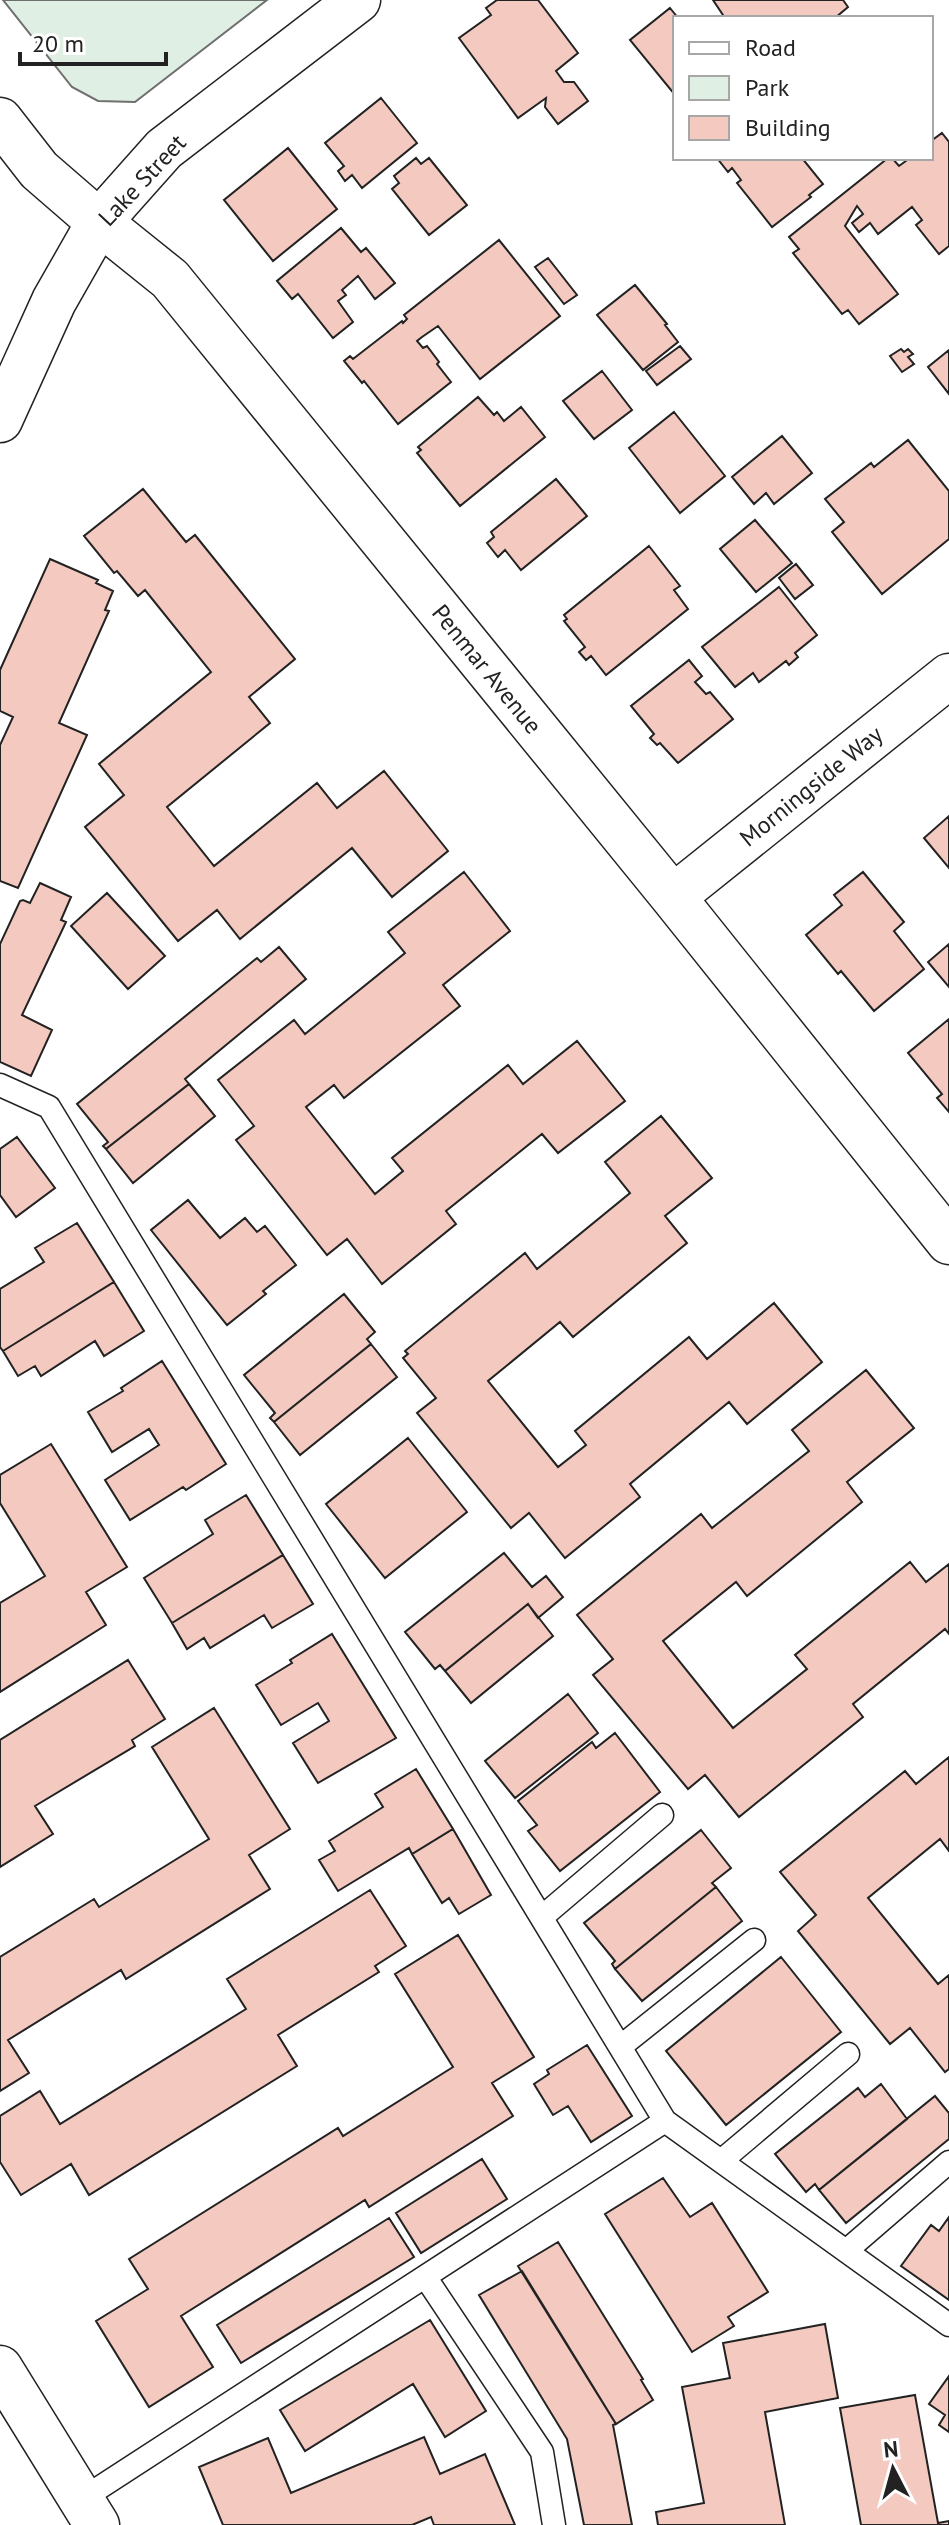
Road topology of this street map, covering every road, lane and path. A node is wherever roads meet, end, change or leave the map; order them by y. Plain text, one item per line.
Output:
1 (358, 0) edge
2 (0, 120) edge
3 (99, 222) junction
4 (0, 420) edge
5 (949, 676) edge
6 (673, 897) junction
7 (0, 1085) edge
8 (949, 1242) edge
9 (662, 1815) dead end
10 (542, 1917) junction
11 (754, 1940) dead end
12 (620, 2047) junction
13 (848, 2054) dead end
14 (665, 2121) junction
15 (721, 2161) junction
16 (949, 2162) edge
17 (846, 2251) junction
18 (426, 2278) junction
19 (949, 2325) edge
20 (0, 2368) edge
21 (90, 2512) edge
22 (554, 2525) edge

1 - 3 street, Lake Street
2 - 3 street, Penmar Avenue
3 - 4 street, Lake Street
3 - 6 street, Penmar Avenue
5 - 6 street, Morningside Way
6 - 8 street, Penmar Avenue
7 - 10 lane
9 - 10 lane
10 - 12 lane
11 - 12 lane
12 - 14 lane
13 - 15 lane
14 - 15 lane
14 - 18 lane
15 - 17 lane
16 - 17 lane
17 - 19 lane
18 - 21 lane
18 - 22 lane
20 - 21 street

